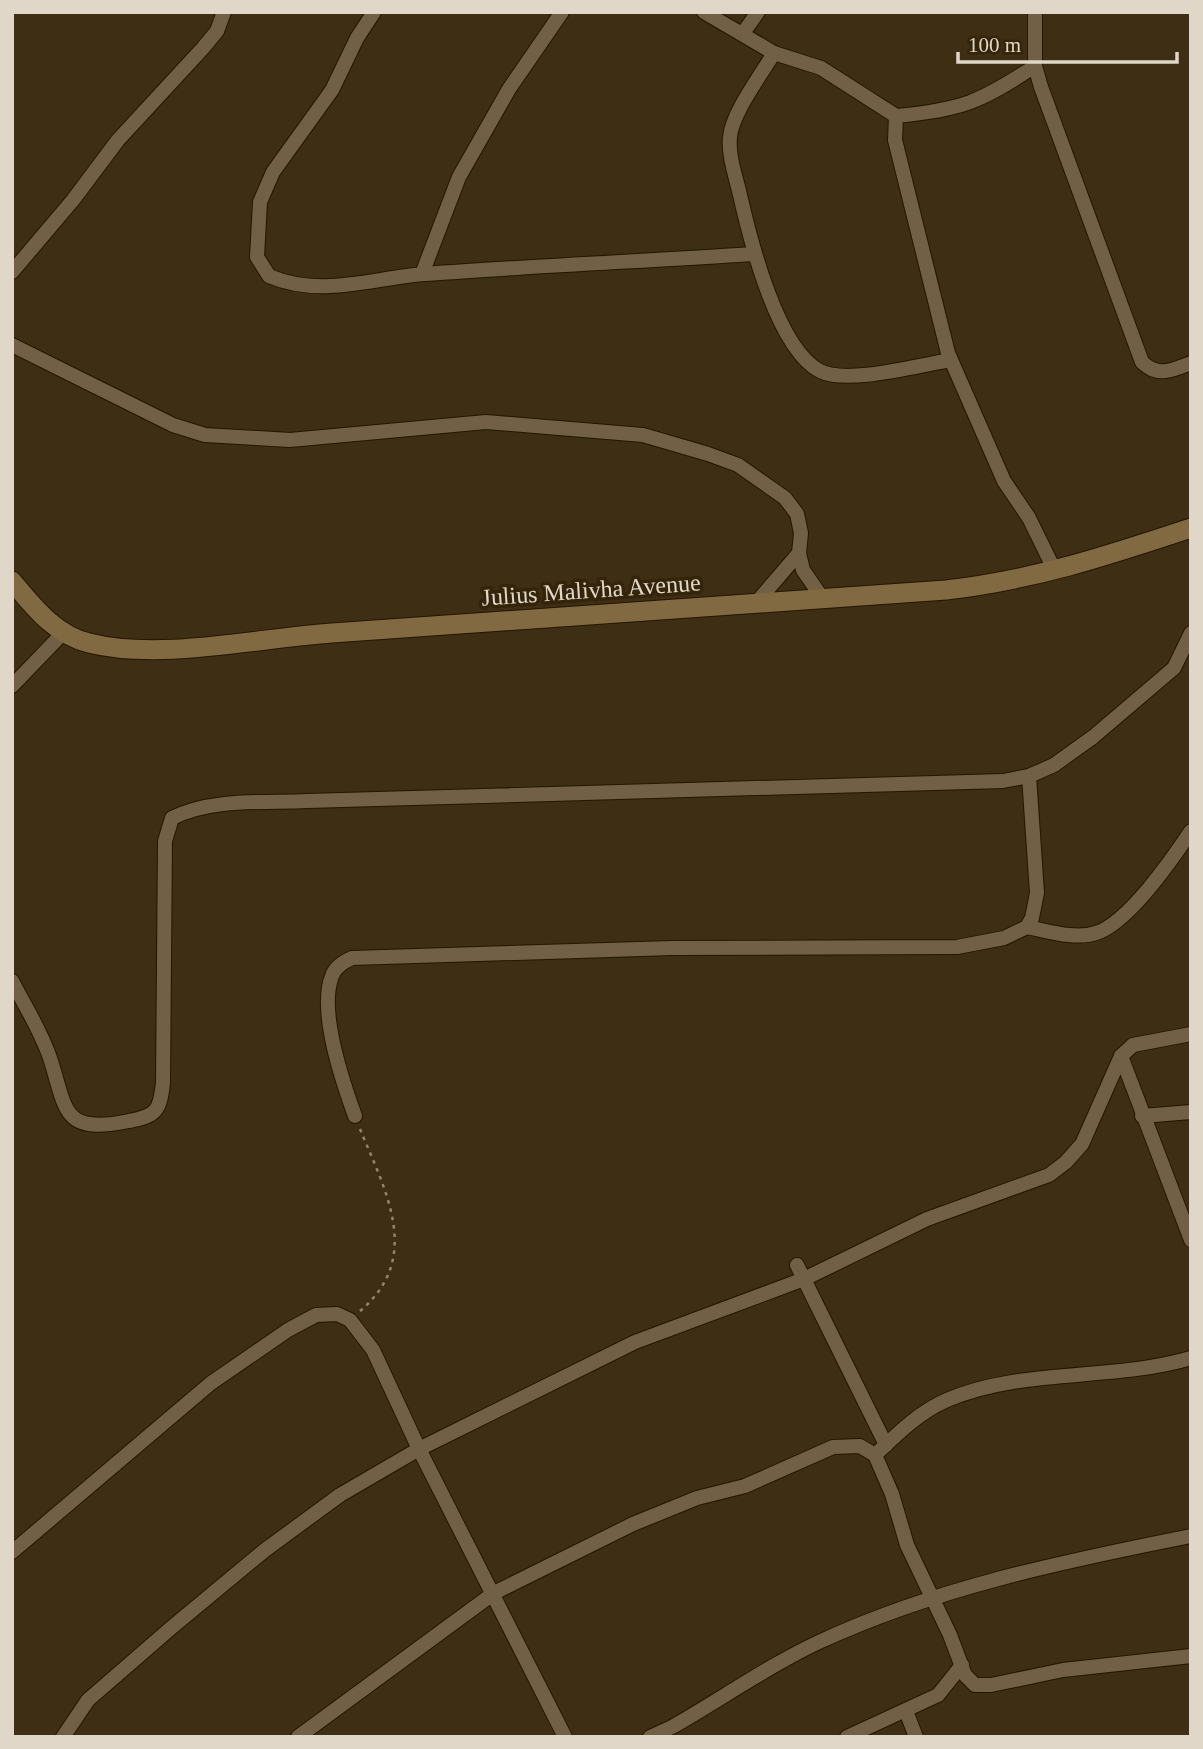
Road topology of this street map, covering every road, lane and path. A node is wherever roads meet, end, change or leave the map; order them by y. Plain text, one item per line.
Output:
1 (224, 12) edge
2 (374, 12) edge
3 (562, 12) edge
4 (704, 12) edge
5 (758, 12) edge
6 (1035, 12) edge
7 (743, 33) junction
8 (774, 53) junction
9 (1035, 66) junction
10 (896, 116) junction
11 (754, 254) junction
12 (12, 272) edge
13 (422, 274) junction
14 (12, 345) edge
15 (951, 360) junction
16 (1191, 363) edge
17 (1191, 528) edge
18 (799, 553) junction
19 (1055, 571) junction
20 (12, 581) edge
21 (823, 599) junction
22 (756, 603) junction
23 (63, 633) junction
24 (1191, 633) edge
25 (12, 686) edge
26 (1029, 776) junction
27 (1191, 831) edge
28 (1027, 927) junction
29 (12, 981) edge
30 (1191, 1034) edge
31 (1121, 1056) junction
32 (1191, 1112) edge
33 (355, 1116) joint
34 (1142, 1116) junction
35 (1191, 1240) edge
36 (797, 1265) dead end
37 (804, 1279) junction
38 (350, 1320) junction
39 (1191, 1358) edge
40 (419, 1450) junction
41 (880, 1450) junction
42 (1191, 1536) edge
43 (12, 1552) edge
44 (494, 1593) junction
45 (932, 1597) junction
46 (1191, 1656) edge
47 (962, 1665) junction
48 (906, 1711) junction
49 (63, 1737) edge
50 (298, 1737) edge
51 (565, 1737) edge
52 (650, 1737) edge
53 (847, 1737) edge
54 (916, 1737) edge

1 - 12 street
2 - 13 street
3 - 13 street
4 - 7 street
5 - 7 street
6 - 9 street
7 - 8 street
8 - 10 street
8 - 11 street
9 - 10 street
9 - 16 street
10 - 15 street
11 - 13 street
11 - 15 street
14 - 18 street
15 - 19 street
17 - 19 street, Julius Malivha Avenue
18 - 21 street
18 - 22 street
19 - 21 street, Julius Malivha Avenue
20 - 23 street, Julius Malivha Avenue
21 - 22 street, Julius Malivha Avenue
22 - 23 street, Julius Malivha Avenue
23 - 25 street
24 - 26 street
26 - 28 street
26 - 29 street
27 - 28 street
28 - 33 street
30 - 31 street
31 - 34 street
31 - 37 street
32 - 34 street
33 - 38 path
34 - 35 street
36 - 37 street
37 - 40 street
37 - 41 street
38 - 40 street
38 - 43 street
39 - 41 street
40 - 44 street
40 - 49 street
41 - 44 street
41 - 45 street
42 - 45 street
44 - 50 street
44 - 51 street
45 - 47 street
45 - 52 street
46 - 47 street
47 - 48 street
48 - 53 street
48 - 54 street

